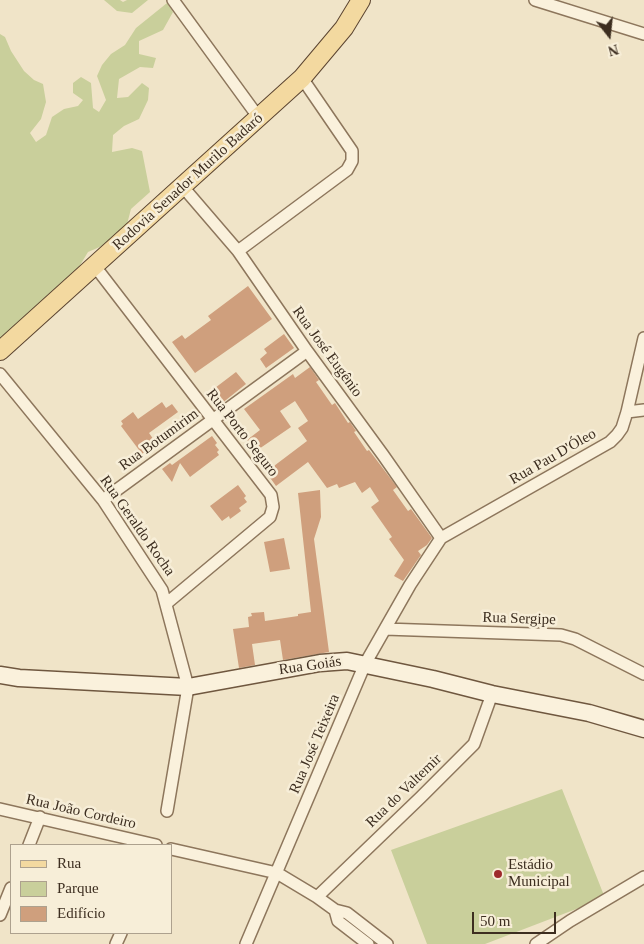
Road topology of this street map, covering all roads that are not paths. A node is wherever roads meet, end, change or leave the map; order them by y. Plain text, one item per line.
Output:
1 (172, 0) edge
2 (361, 0) edge
3 (535, 0) edge
4 (565, 4) edge
5 (644, 34) edge
6 (302, 78) junction
7 (259, 118) junction
8 (184, 187) junction
9 (238, 251) junction
10 (94, 265) junction
11 (644, 338) edge
12 (0, 351) edge
13 (307, 351) junction
14 (0, 374) edge
15 (644, 410) edge
16 (627, 412) junction
17 (212, 419) junction
18 (102, 500) junction
19 (442, 538) junction
20 (167, 603) junction
21 (385, 629) junction
22 (365, 664) junction
23 (0, 674) edge
24 (644, 674) edge
25 (188, 687) junction
26 (492, 694) junction
27 (644, 729) edge
28 (0, 808) edge
29 (167, 811) dead end
30 (40, 818) junction
31 (29, 844) edge
32 (152, 844) edge
33 (172, 849) edge
34 (277, 873) junction
35 (644, 877) edge
36 (10, 890) edge
37 (317, 897) junction
38 (335, 910) junction
39 (0, 915) edge
40 (246, 944) edge
41 (368, 944) edge
42 (387, 944) edge
43 (536, 944) edge

1 - 7 street
2 - 6 main road, Rodovia Senador Murilo Badaró
3 - 4 street
4 - 5 street
6 - 7 main road, Rodovia Senador Murilo Badaró
6 - 9 street
7 - 8 main road, Rodovia Senador Murilo Badaró
8 - 9 street, Rua José Eugênio
8 - 10 main road, Rodovia Senador Murilo Badaró
9 - 13 street, Rua José Eugênio
10 - 12 main road, Rodovia Senador Murilo Badaró
10 - 17 street, Rua Porto Seguro
11 - 16 street, Rua Pau D'Óleo
13 - 17 street, Rua Botumirim
13 - 19 street, Rua José Eugênio
14 - 18 street, Rua Geraldo Rocha
15 - 16 street
16 - 19 street, Rua Pau D'Óleo
17 - 18 street, Rua Botumirim
17 - 20 street, Rua Porto Seguro
18 - 20 street, Rua Geraldo Rocha
19 - 21 street, Rua José Teixeira
20 - 25 street, Rua Geraldo Rocha
21 - 22 street, Rua José Teixeira
21 - 24 street, Rua Sergipe
22 - 25 street, Rua Goiás
22 - 26 street, Rua Goiás
22 - 34 street, Rua José Teixeira
23 - 25 street, Rua Goiás
25 - 29 street, Rua Geraldo Rocha
26 - 27 street, Rua Goiás
26 - 37 street, Rua do Valtemir
28 - 30 street, Rua João Cordeiro
30 - 31 street
30 - 32 street, Rua João Cordeiro
33 - 34 street
34 - 37 street
34 - 40 street, Rua José Teixeira
35 - 43 street
36 - 39 street
37 - 38 street
38 - 41 street
38 - 42 street

